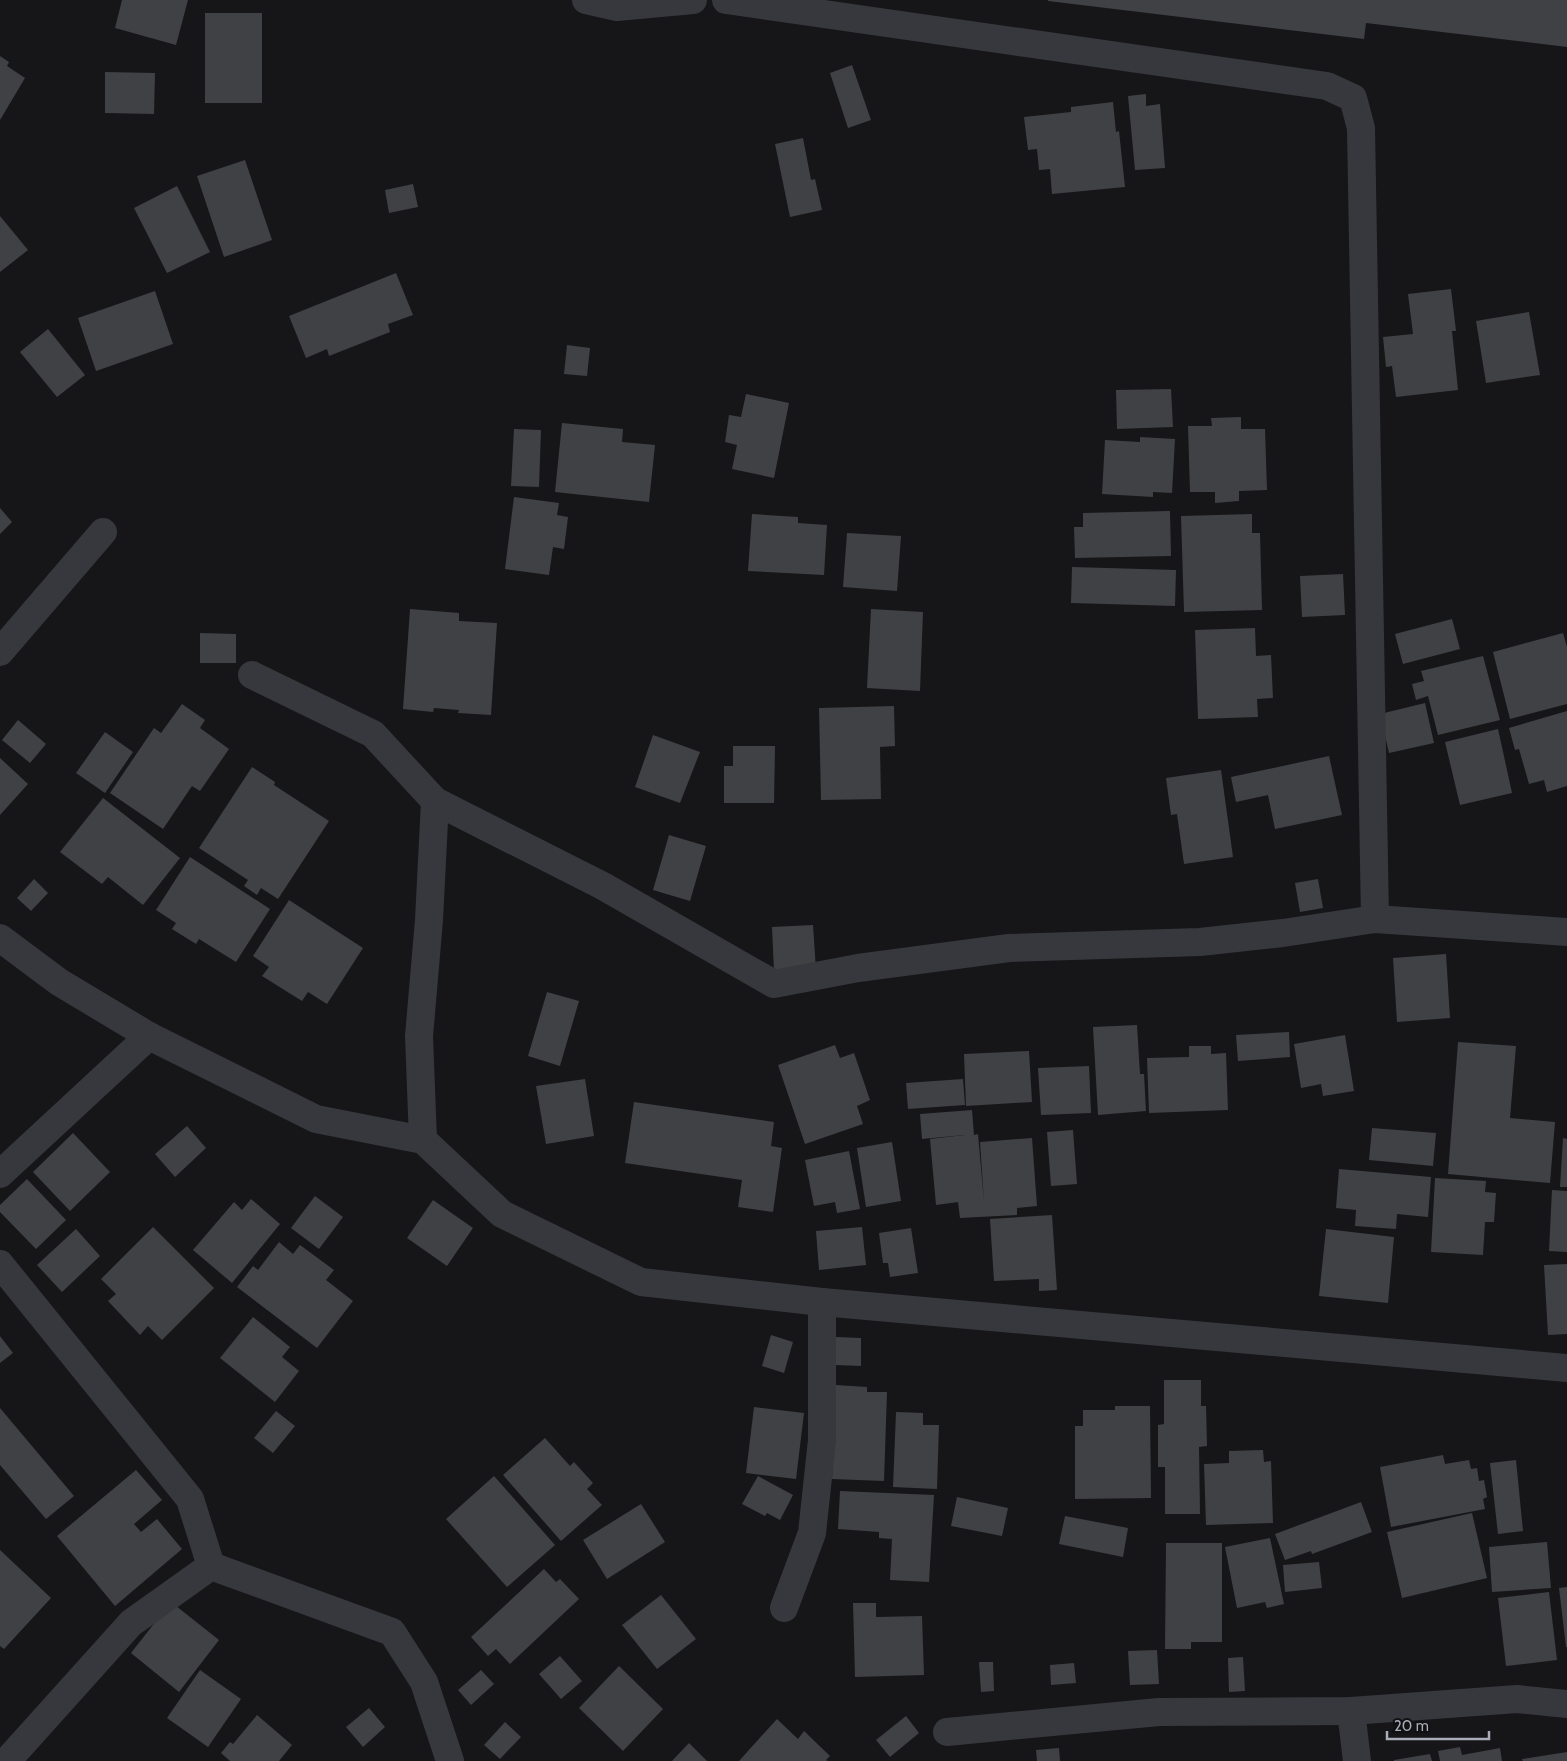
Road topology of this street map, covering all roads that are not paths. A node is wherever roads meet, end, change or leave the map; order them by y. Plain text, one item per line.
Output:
1 (586, 0) edge
2 (693, 0) edge
3 (726, 0) edge
4 (104, 532) dead end
5 (0, 652) edge
6 (252, 675) dead end
7 (435, 801) junction
8 (1375, 919) junction
9 (1567, 932) edge
10 (0, 938) edge
11 (148, 1036) junction
12 (423, 1140) junction
13 (0, 1174) edge
14 (0, 1264) edge
15 (822, 1302) junction
16 (1567, 1368) edge
17 (211, 1566) junction
18 (784, 1608) dead end
19 (1567, 1704) edge
20 (1351, 1711) junction
21 (946, 1732) dead end
22 (7, 1761) edge
23 (450, 1761) edge
24 (1357, 1761) edge

1 - 2 street
3 - 8 street
4 - 5 street
6 - 7 street
7 - 8 street
7 - 12 street
8 - 9 street
10 - 11 street
11 - 12 street
11 - 13 street
12 - 15 street
14 - 17 street
15 - 16 street
15 - 18 street
17 - 22 street
17 - 23 street
19 - 20 street
20 - 21 street
20 - 24 street

